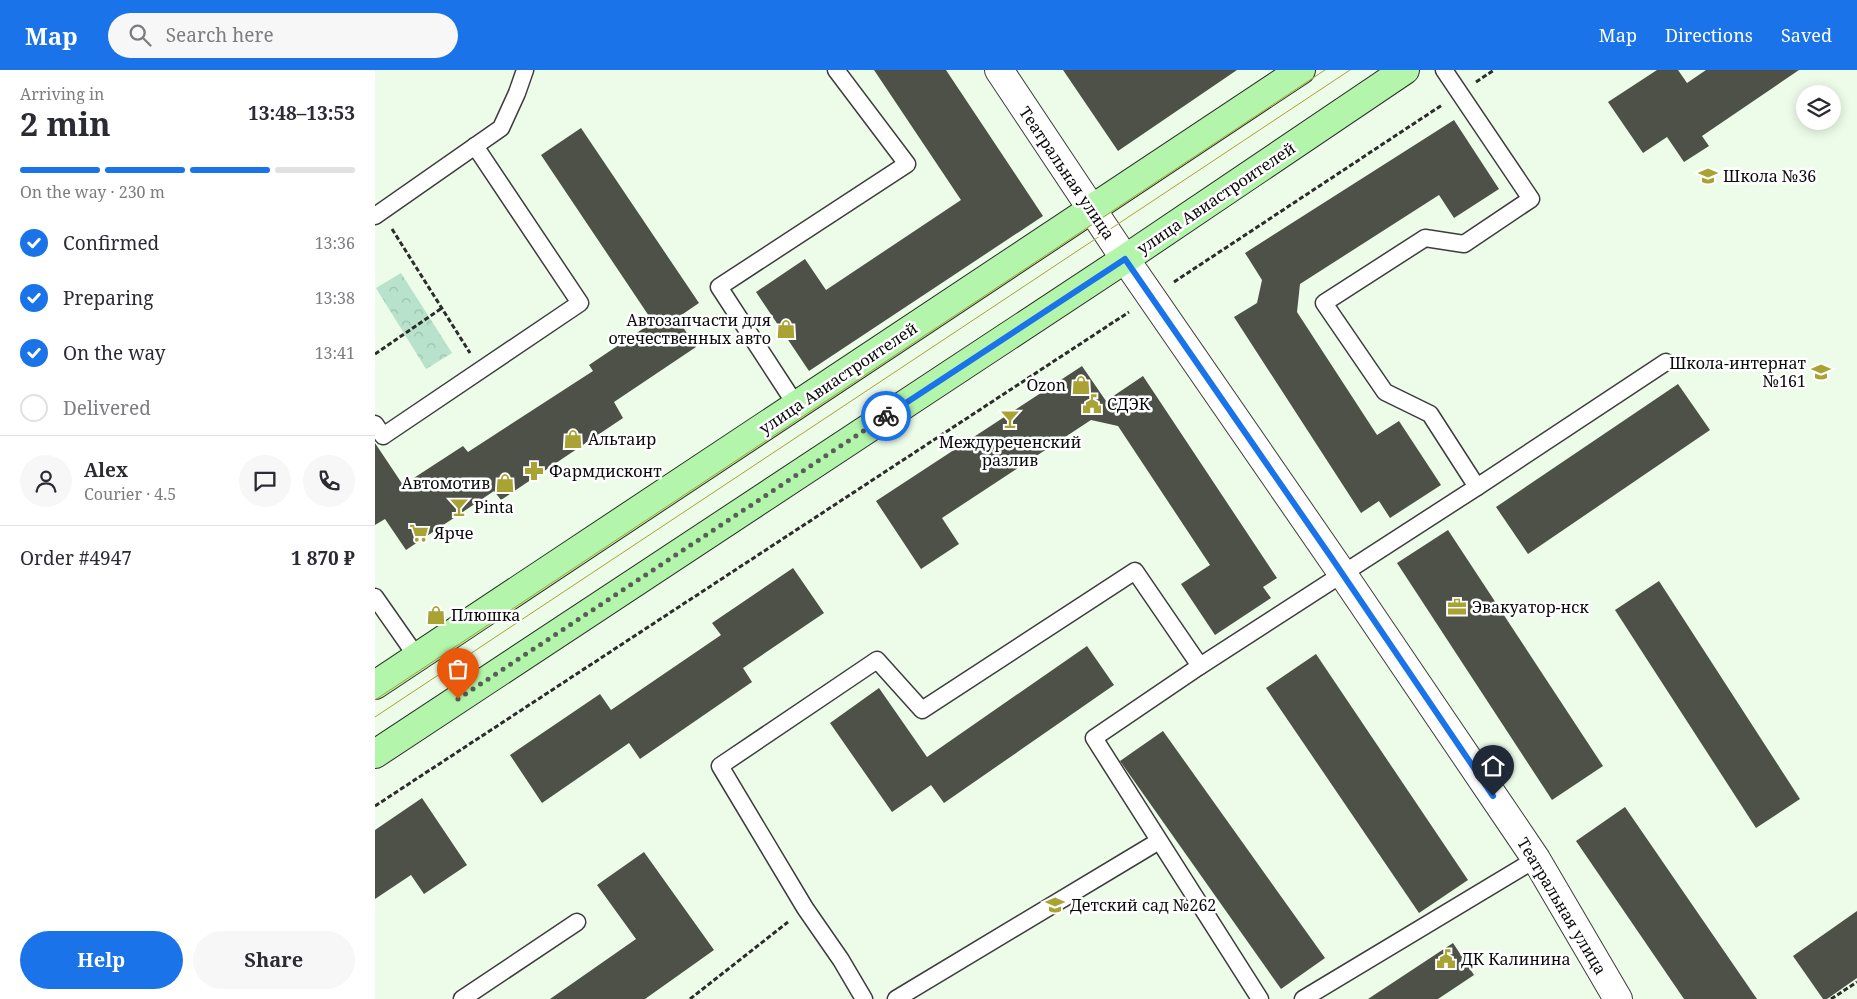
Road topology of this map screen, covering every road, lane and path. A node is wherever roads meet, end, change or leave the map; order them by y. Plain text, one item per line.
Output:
1 (525, 70) edge
2 (836, 70) edge
3 (999, 70) edge
4 (1301, 70) edge
5 (1405, 70) edge
6 (1444, 70) edge
7 (1494, 70) edge
8 (1459, 93) junction
9 (475, 146) junction
10 (1092, 209) junction
11 (378, 214) edge
12 (1125, 259) junction
13 (1151, 298) junction
14 (442, 308) junction
15 (375, 354) edge
16 (1666, 362) dead end
17 (481, 370) junction
18 (796, 406) junction
19 (375, 424) edge
20 (1477, 487) junction
21 (1342, 573) junction
22 (375, 597) edge
23 (417, 657) junction
24 (1200, 666) junction
25 (375, 685) edge
26 (375, 754) edge
27 (375, 806) edge
28 (1159, 840) junction
29 (1536, 859) junction
30 (805, 908) junction
31 (577, 922) dead end
32 (1857, 982) edge
33 (462, 999) edge
34 (690, 999) edge
35 (864, 999) edge
36 (896, 999) edge
37 (1260, 999) edge
38 (1303, 999) edge
39 (1618, 999) edge
40 (1831, 999) edge

1 - 9 lane
2 - 18 lane
3 - 10 street, Театральная улица
4 - 10 main road, улица Авиастроителей
5 - 12 main road, улица Авиастроителей
6 - 8 lane
7 - 8 path
8 - 13 path
8 - 20 lane
9 - 11 lane
9 - 17 lane
10 - 12 street, Театральная улица
10 - 18 main road, улица Авиастроителей
11 - 14 path
12 - 13 street, Театральная улица
12 - 26 main road, улица Авиастроителей
13 - 21 street, Театральная улица
13 - 27 path
14 - 15 path
14 - 17 path
16 - 20 lane
17 - 19 lane
18 - 23 main road, улица Авиастроителей
20 - 21 lane
21 - 24 lane
21 - 29 street, Театральная улица
22 - 23 lane
23 - 25 main road, улица Авиастроителей
24 - 28 lane
24 - 30 lane
28 - 36 lane
28 - 37 lane
29 - 38 lane
29 - 39 street, Театральная улица
30 - 34 path
30 - 35 lane
31 - 33 lane
32 - 40 path

